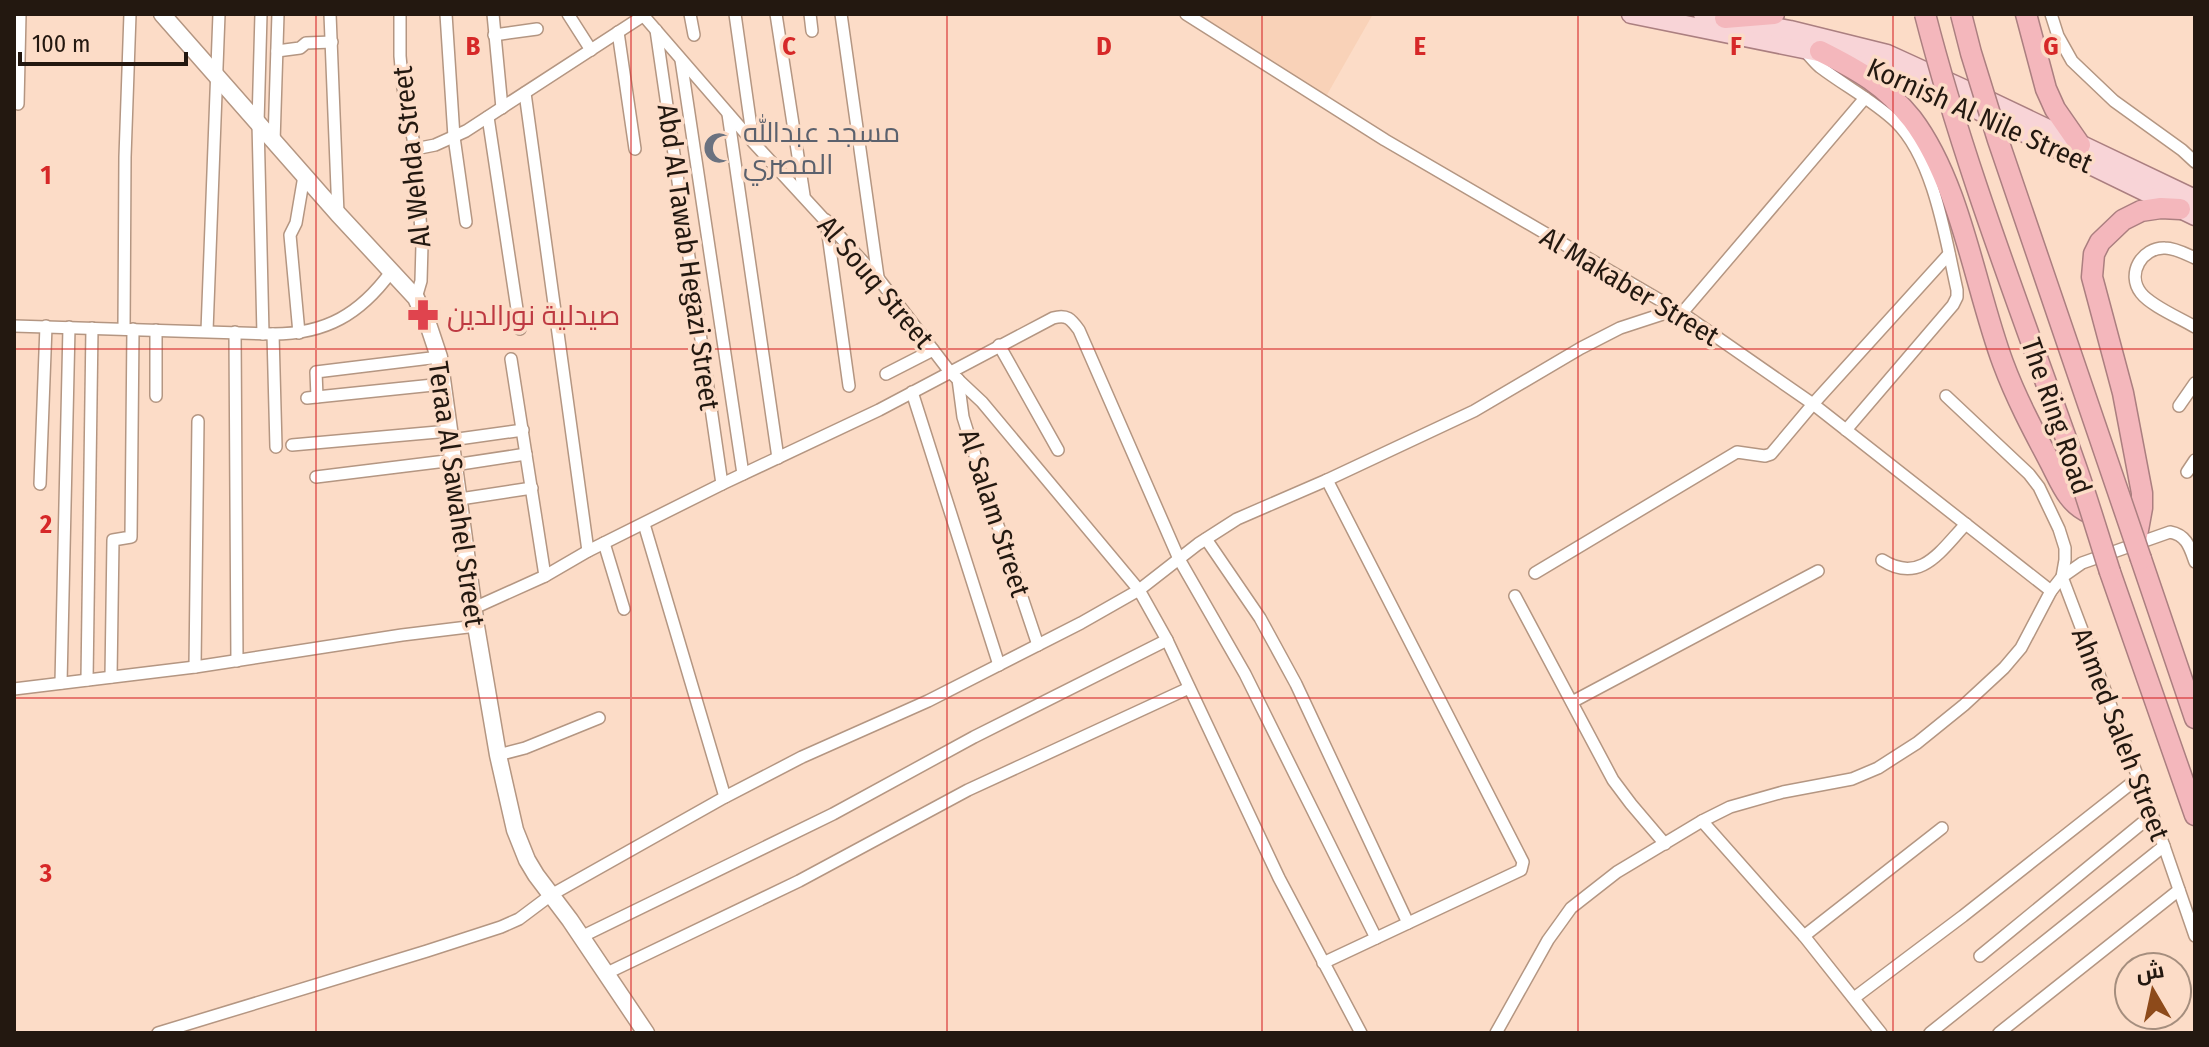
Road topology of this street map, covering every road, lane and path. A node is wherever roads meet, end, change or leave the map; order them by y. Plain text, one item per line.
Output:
1 (20, 14) edge
2 (130, 14) edge
3 (162, 14) edge
4 (219, 14) edge
5 (261, 14) edge
6 (278, 14) edge
7 (330, 14) edge
8 (400, 14) edge
9 (446, 14) edge
10 (493, 14) edge
11 (568, 14) edge
12 (645, 14) edge
13 (690, 14) edge
14 (735, 14) edge
15 (776, 14) edge
16 (810, 14) edge
17 (841, 14) edge
18 (1186, 14) edge
19 (1631, 14) edge
20 (1703, 14) edge
21 (1774, 14) edge
22 (1925, 14) edge
23 (1961, 14) edge
24 (2026, 14) edge
25 (2051, 14) edge
26 (1725, 18) junction
27 (537, 29) dead end
28 (656, 30) junction
29 (812, 31) dead end
30 (618, 32) junction
31 (494, 35) junction
32 (694, 35) dead end
33 (332, 42) junction
34 (1810, 49) junction
35 (591, 50) junction
36 (277, 51) junction
37 (681, 58) junction
38 (217, 75) junction
39 (525, 93) junction
40 (1865, 98) junction
41 (18, 104) dead end
42 (502, 108) junction
43 (728, 113) junction
44 (488, 117) junction
45 (258, 123) junction
46 (454, 137) junction
47 (274, 142) junction
48 (753, 142) junction
49 (2080, 145) junction
50 (415, 149) junction
51 (635, 149) dead end
52 (2195, 162) edge
53 (304, 176) junction
54 (804, 197) junction
55 (2190, 208) edge
56 (338, 214) junction
57 (826, 219) junction
58 (466, 222) dead end
59 (1949, 254) junction
60 (2195, 258) edge
61 (391, 272) junction
62 (878, 278) junction
63 (416, 298) junction
64 (1678, 311) junction
65 (14, 326) edge
66 (46, 326) junction
67 (69, 327) junction
68 (2195, 327) edge
69 (92, 328) junction
70 (128, 329) junction
71 (520, 329) dead end
72 (156, 330) junction
73 (207, 331) junction
74 (235, 332) junction
75 (299, 333) junction
76 (268, 334) junction
77 (999, 345) junction
78 (933, 350) junction
79 (439, 357) junction
80 (511, 359) dead end
81 (886, 374) dead end
82 (954, 376) junction
83 (2195, 383) edge
84 (443, 384) junction
85 (849, 386) dead end
86 (912, 392) junction
87 (156, 396) dead end
88 (1946, 396) dead end
89 (1813, 404) junction
90 (2179, 406) dead end
91 (198, 421) dead end
92 (523, 430) junction
93 (1846, 430) junction
94 (450, 435) junction
95 (292, 445) dead end
96 (276, 447) dead end
97 (1058, 450) dead end
98 (526, 454) junction
99 (778, 458) junction
100 (2195, 460) edge
101 (454, 462) junction
102 (2187, 472) dead end
103 (743, 474) junction
104 (316, 477) dead end
105 (1327, 480) junction
106 (40, 484) dead end
107 (722, 484) junction
108 (532, 488) junction
109 (460, 499) junction
110 (2090, 513) junction
111 (644, 524) junction
112 (1966, 524) junction
113 (1206, 539) junction
114 (604, 543) junction
115 (2138, 550) junction
116 (588, 551) junction
117 (1179, 559) junction
118 (1882, 560) dead end
119 (2195, 562) edge
120 (1818, 571) dead end
121 (1535, 573) dead end
122 (545, 576) junction
123 (2062, 577) junction
124 (1139, 590) junction
125 (2051, 591) junction
126 (1515, 596) dead end
127 (474, 608) junction
128 (624, 609) dead end
129 (476, 626) junction
130 (1167, 640) junction
131 (1038, 645) junction
132 (237, 661) junction
133 (999, 665) junction
134 (195, 667) junction
135 (111, 677) junction
136 (87, 680) junction
137 (61, 683) junction
138 (1189, 688) junction
139 (14, 689) edge
140 (1572, 702) junction
141 (599, 718) dead end
142 (2195, 718) edge
143 (498, 755) junction
144 (2138, 778) junction
145 (725, 797) junction
146 (2152, 815) junction
147 (2195, 815) edge
148 (1702, 821) junction
149 (1942, 828) dead end
150 (1665, 844) junction
151 (2164, 846) junction
152 (2179, 890) junction
153 (551, 895) junction
154 (1408, 923) junction
155 (1804, 936) junction
156 (2195, 936) edge
157 (581, 937) junction
158 (1376, 938) junction
159 (1980, 956) dead end
160 (1323, 963) junction
161 (605, 974) junction
162 (1854, 998) junction
163 (158, 1033) edge
164 (646, 1033) edge
165 (1361, 1033) edge
166 (1496, 1033) edge
167 (1881, 1033) edge
168 (1930, 1033) edge
169 (1999, 1033) edge

1 - 41 street
2 - 70 street
3 - 38 main road, Teraa Al Sawahel Street
4 - 38 street
5 - 45 street
6 - 36 street
7 - 33 street
8 - 50 street, Al Wehda Street
9 - 46 street
10 - 31 street
11 - 35 street
12 - 28 street, Al Souq Street
12 - 30 street
13 - 32 street
14 - 48 street
15 - 54 street
16 - 29 street
17 - 62 street
18 - 64 street, Al Makaber Street
19 - 34 main road, Kornish Al Nile Street
20 - 26 main road, Kornish Al Nile Street
21 - 26 highway
22 - 110 highway, The Ring Road, bridge
23 - 115 highway, The Ring Road, bridge
24 - 49 highway
25 - 52 street
26 - 49 main road, Kornish Al Nile Street
27 - 31 street
28 - 37 street, Al Souq Street
28 - 107 street, Abd Al Tawab Hegazi Street
30 - 35 street
30 - 51 street
31 - 42 street
33 - 36 street
33 - 56 street
34 - 40 street
34 - 55 main road, Kornish Al Nile Street
34 - 110 highway
35 - 39 street
36 - 47 street
37 - 43 street, Al Souq Street
37 - 103 street
38 - 45 main road, Teraa Al Sawahel Street
38 - 73 street
39 - 42 street
39 - 116 street
40 - 59 street
40 - 64 street
42 - 44 street
43 - 48 street, Al Souq Street
43 - 99 street
44 - 46 street
44 - 71 street
45 - 47 main road, Teraa Al Sawahel Street
45 - 76 street
46 - 50 street
46 - 58 street
47 - 53 main road, Teraa Al Sawahel Street
48 - 54 street, Al Souq Street
49 - 55 main road, Kornish Al Nile Street
50 - 63 street, Al Wehda Street
53 - 56 main road, Teraa Al Sawahel Street
53 - 75 street
54 - 57 street, Al Souq Street
55 - 115 highway
56 - 61 main road, Teraa Al Sawahel Street
57 - 62 street, Al Souq Street
57 - 85 street
59 - 89 street
59 - 93 street
60 - 68 street
61 - 63 main road, Teraa Al Sawahel Street
61 - 75 street
62 - 78 street, Al Souq Street
63 - 79 main road, Teraa Al Sawahel Street
64 - 89 street, Al Makaber Street
64 - 105 street
65 - 66 street
66 - 67 street
66 - 106 street
67 - 69 street
67 - 137 street
69 - 70 street
69 - 136 street
70 - 72 street
70 - 135 street
72 - 73 street
72 - 87 street
73 - 74 street
74 - 76 street
74 - 132 street
75 - 76 street
76 - 96 street
77 - 82 street
77 - 97 street
77 - 117 street
78 - 81 street
78 - 82 street, Al Souq Street
79 - 84 main road, Teraa Al Sawahel Street
79 - 84 street
80 - 92 street
82 - 86 street
82 - 124 street, Al Souq Street
82 - 131 street, Al Salam Street
83 - 90 street
84 - 94 main road, Teraa Al Sawahel Street
86 - 99 street
86 - 133 street
88 - 123 street
89 - 93 street, Al Makaber Street
89 - 121 street
91 - 134 street
92 - 94 street
92 - 98 street
93 - 112 street, Al Makaber Street
94 - 95 street
94 - 101 main road, Teraa Al Sawahel Street
98 - 101 street
98 - 108 street
99 - 103 street
100 - 102 street
101 - 104 street
101 - 109 main road, Teraa Al Sawahel Street
103 - 107 street
105 - 113 street
105 - 154 street
107 - 111 street
108 - 109 street
108 - 122 street
109 - 127 main road, Teraa Al Sawahel Street
110 - 147 highway, The Ring Road, bridge
111 - 114 street
111 - 145 street
112 - 118 street
112 - 125 street, Al Makaber Street
113 - 117 street
113 - 154 street
114 - 116 street
114 - 128 street
115 - 142 highway, The Ring Road
116 - 122 street
117 - 124 street
117 - 158 street
119 - 123 street
120 - 140 street
122 - 127 street
123 - 125 street
123 - 144 street, Ahmed Saleh Street
124 - 130 street, Al Souq Street
124 - 131 street
125 - 148 street
126 - 140 street
127 - 129 main road, Teraa Al Sawahel Street
129 - 132 street
129 - 143 main road, Teraa Al Sawahel Street
130 - 138 street, Al Souq Street
130 - 157 street
131 - 133 street
132 - 134 street
133 - 145 street
134 - 135 street
135 - 136 street
136 - 137 street
137 - 139 street
138 - 160 street, Al Souq Street
138 - 161 street
140 - 150 street
141 - 143 street
143 - 153 main road, Teraa Al Sawahel Street
144 - 146 street, Ahmed Saleh Street
144 - 162 street
145 - 153 street
146 - 151 street, Ahmed Saleh Street
146 - 159 street
148 - 150 street
148 - 155 street
149 - 155 street
150 - 166 street
151 - 152 street, Ahmed Saleh Street
151 - 168 street
152 - 156 street, Ahmed Saleh Street
152 - 169 street
153 - 157 main road, Teraa Al Sawahel Street
153 - 163 street
154 - 158 street
155 - 162 street
157 - 161 main road, Teraa Al Sawahel Street
158 - 160 street
160 - 165 street, Al Souq Street
161 - 164 main road, Teraa Al Sawahel Street
162 - 167 street

